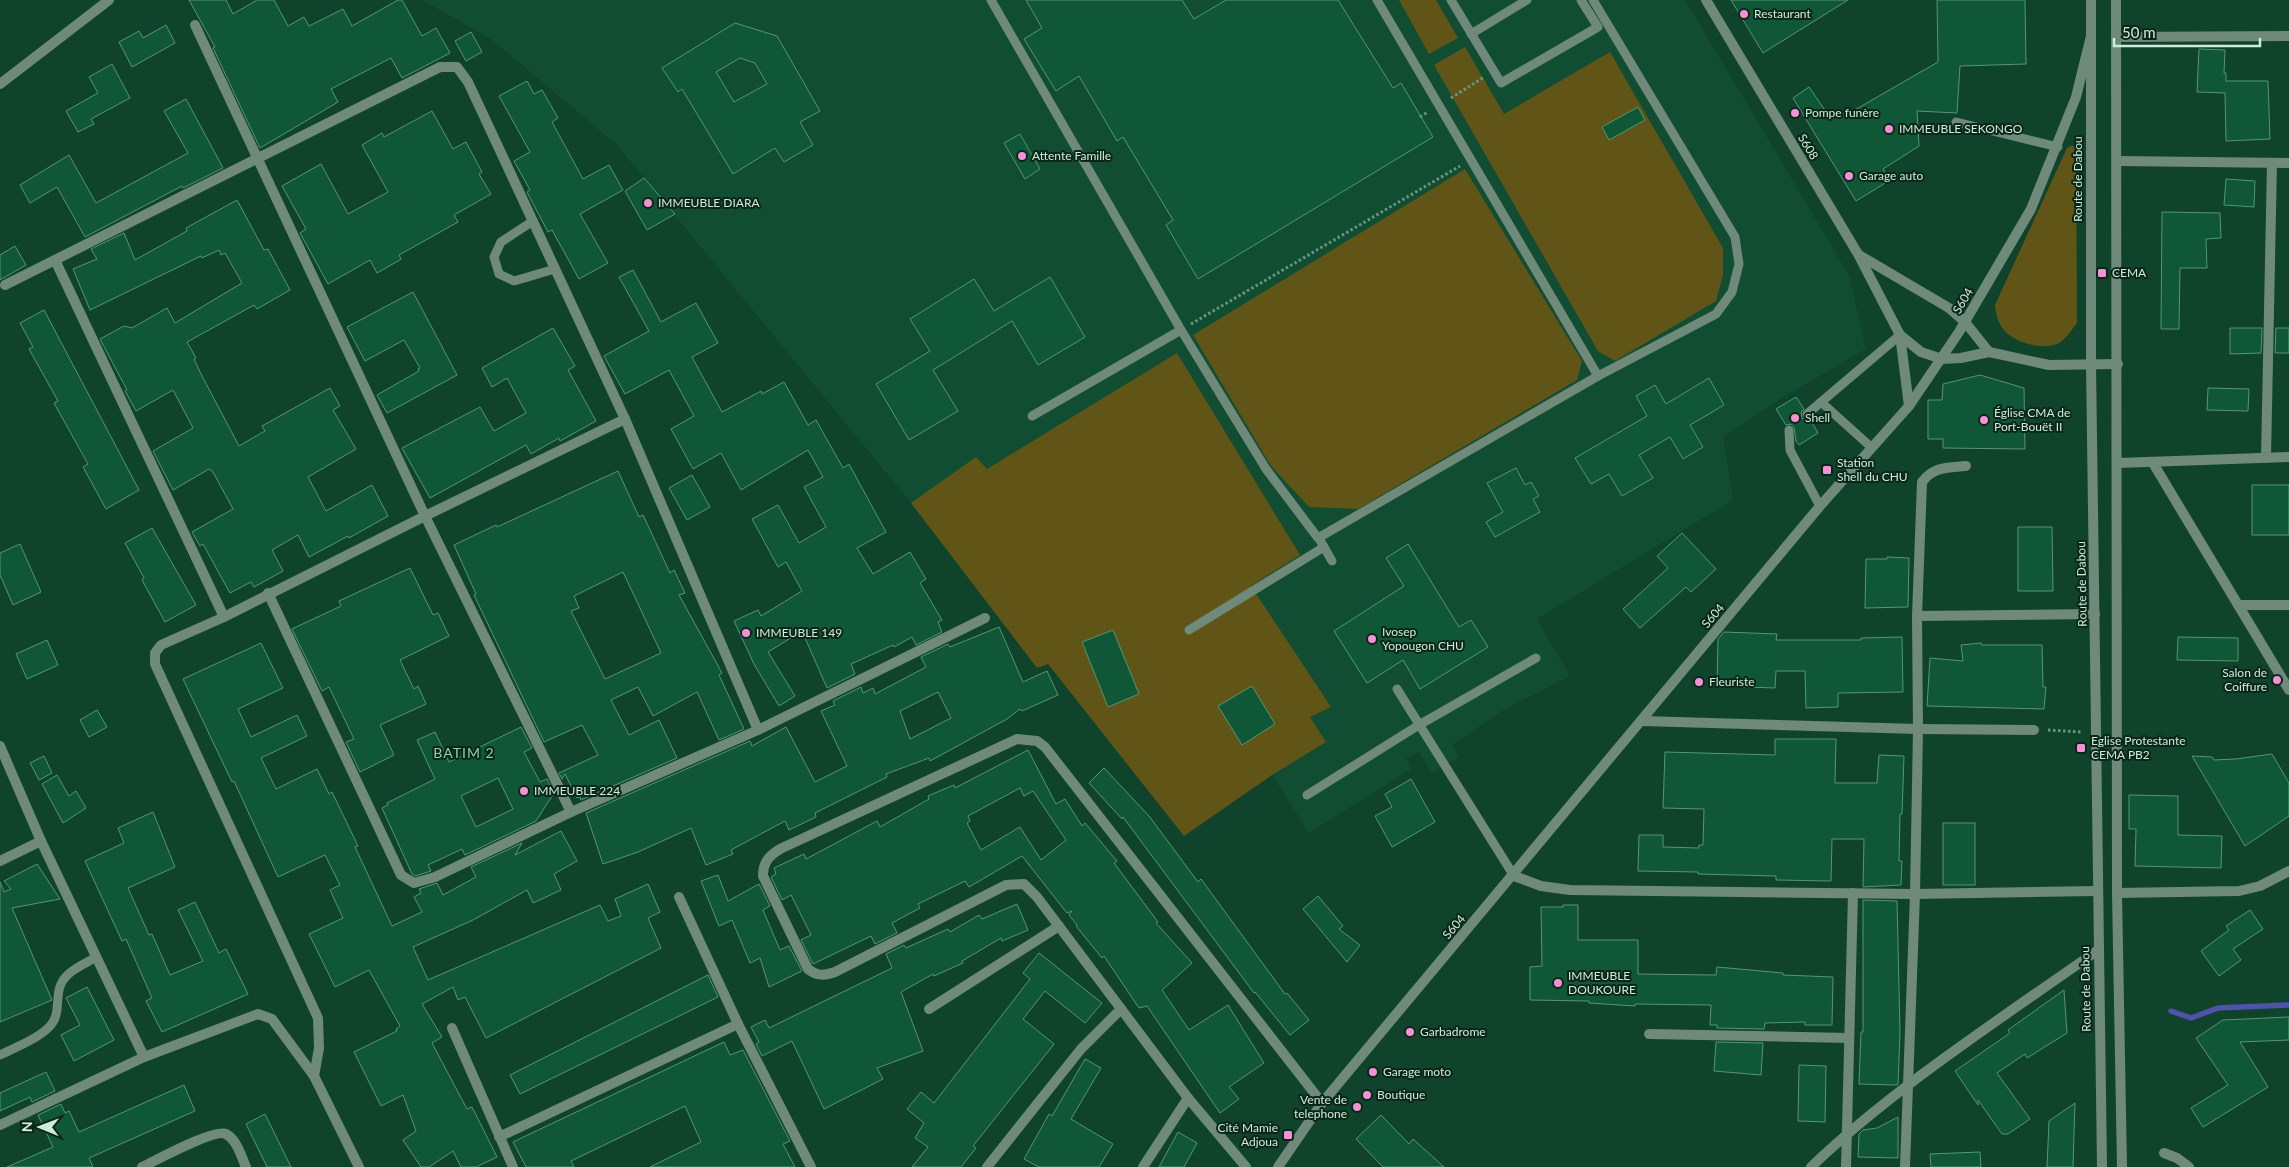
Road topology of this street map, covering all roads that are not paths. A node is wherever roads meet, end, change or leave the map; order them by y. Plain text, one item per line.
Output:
1 (109, 0) edge
2 (991, 0) edge
3 (1376, 0) edge
4 (1451, 0) edge
5 (1527, 0) edge
6 (1582, 0) edge
7 (1593, 0) edge
8 (1706, 0) edge
9 (2091, 0) edge
10 (2116, 0) edge
11 (194, 25) dead end
12 (1472, 34) junction
13 (2091, 36) junction
14 (2289, 36) edge
15 (2116, 37) junction
16 (0, 84) edge
17 (1956, 122) dead end
18 (2058, 147) junction
19 (256, 159) junction
20 (2118, 161) junction
21 (2272, 163) junction
22 (2289, 163) edge
23 (533, 221) junction
24 (1858, 254) junction
25 (55, 260) junction
26 (555, 269) junction
27 (5, 285) dead end
28 (1965, 322) junction
29 (1181, 330) junction
30 (1900, 335) junction
31 (1989, 352) junction
32 (1942, 359) junction
33 (2118, 364) junction
34 (2091, 365) junction
35 (1598, 376) junction
36 (1821, 402) junction
37 (1908, 406) junction
38 (1807, 414) dead end
39 (1032, 416) dead end
40 (625, 419) junction
41 (1789, 430) dead end
42 (1871, 447) junction
43 (2289, 457) edge
44 (2266, 458) junction
45 (2153, 463) junction
46 (2118, 464) junction
47 (1966, 466) dead end
48 (1820, 506) junction
49 (425, 516) junction
50 (1318, 538) junction
51 (1324, 547) junction
52 (1332, 561) dead end
53 (268, 593) junction
54 (2289, 605) edge
55 (2238, 606) junction
56 (2095, 614) junction
57 (1917, 616) junction
58 (224, 617) junction
59 (985, 618) dead end
60 (1189, 630) dead end
61 (1536, 658) dead end
62 (1397, 689) dead end
63 (2289, 690) edge
64 (1642, 721) junction
65 (1419, 725) junction
66 (1918, 729) junction
67 (758, 730) junction
68 (2034, 730) road end
69 (0, 746) edge
70 (1307, 795) dead end
71 (570, 812) junction
72 (41, 841) junction
73 (0, 861) edge
74 (2289, 871) edge
75 (1514, 876) junction
76 (2097, 891) junction
77 (2117, 892) junction
78 (1853, 893) junction
79 (1914, 894) junction
80 (679, 897) dead end
81 (1059, 926) junction
82 (2098, 950) junction
83 (96, 957) junction
84 (1121, 1008) junction
85 (929, 1009) dead end
86 (738, 1024) junction
87 (452, 1028) dead end
88 (1649, 1034) dead end
89 (1848, 1038) junction
90 (0, 1055) edge
91 (144, 1057) junction
92 (314, 1076) junction
93 (1906, 1088) junction
94 (1188, 1098) junction
95 (1322, 1102) junction
96 (0, 1125) edge
97 (1846, 1133) junction
98 (499, 1137) junction
99 (2164, 1153) dead end
100 (142, 1167) edge
101 (246, 1167) edge
102 (359, 1167) edge
103 (514, 1167) edge
104 (811, 1167) edge
105 (987, 1167) edge
106 (1143, 1167) edge
107 (1246, 1167) edge
108 (1278, 1167) edge
109 (1811, 1167) edge
110 (1846, 1167) edge
111 (1905, 1167) edge
112 (2102, 1167) edge
113 (2122, 1167) edge
114 (2189, 1167) edge

1 - 16 street
2 - 29 lane
3 - 35 lane
4 - 12 lane
5 - 12 lane
6 - 12 lane
7 - 35 lane
8 - 24 street, S608
9 - 13 street, Route de Dabou
10 - 15 street
11 - 19 street
13 - 18 street, S604
13 - 34 street, Route de Dabou
14 - 15 street
15 - 20 street
17 - 18 lane
18 - 28 street, S604
19 - 23 street
19 - 25 street
19 - 49 street
20 - 21 street
20 - 33 street
21 - 22 street
21 - 44 street
23 - 26 street
23 - 26 lane
24 - 28 street, S608
24 - 30 street, S608
25 - 27 street
25 - 58 street
26 - 40 street
28 - 31 street, S608
28 - 32 street, S604
29 - 39 lane
29 - 50 lane
30 - 32 street, S608
30 - 36 lane
30 - 37 street
31 - 32 street
31 - 34 street
32 - 37 street, S604
33 - 34 street
33 - 46 street
34 - 56 street, Route de Dabou
35 - 50 lane
36 - 38 lane
36 - 42 lane
37 - 42 street, S604
40 - 49 street
40 - 67 street
41 - 48 lane
42 - 48 street, S604
43 - 44 street
44 - 45 street
45 - 46 street
45 - 55 street
46 - 77 street
47 - 57 street
48 - 64 street, S604
49 - 53 street
49 - 71 street
50 - 51 lane
51 - 52 lane
51 - 60 lane
53 - 58 street
53 - 71 street
54 - 55 street
55 - 63 street
56 - 57 street
56 - 76 street, Route de Dabou
57 - 66 street
58 - 92 street
59 - 67 street
61 - 65 lane
62 - 65 lane
64 - 66 street
64 - 75 street, S604
65 - 70 lane
65 - 75 lane
66 - 68 street
66 - 79 street
67 - 71 street
69 - 72 street
72 - 73 street
72 - 83 street
74 - 77 street
75 - 78 street
75 - 95 street, S604
76 - 79 street
76 - 82 street, Route de Dabou
77 - 113 street
78 - 79 street
78 - 89 street
79 - 93 street
80 - 86 street
81 - 84 street
81 - 85 street
81 - 95 street
82 - 93 street
82 - 112 street, Route de Dabou
83 - 90 lane
83 - 91 street
84 - 94 street
84 - 105 street
86 - 98 street
86 - 104 street
87 - 98 street
88 - 89 street
89 - 97 street
91 - 92 street
91 - 96 street
92 - 102 street
93 - 97 street
93 - 111 street
94 - 106 street
94 - 107 street
95 - 108 street, S604
97 - 109 street
97 - 110 street
98 - 103 street
99 - 114 street
100 - 101 street

